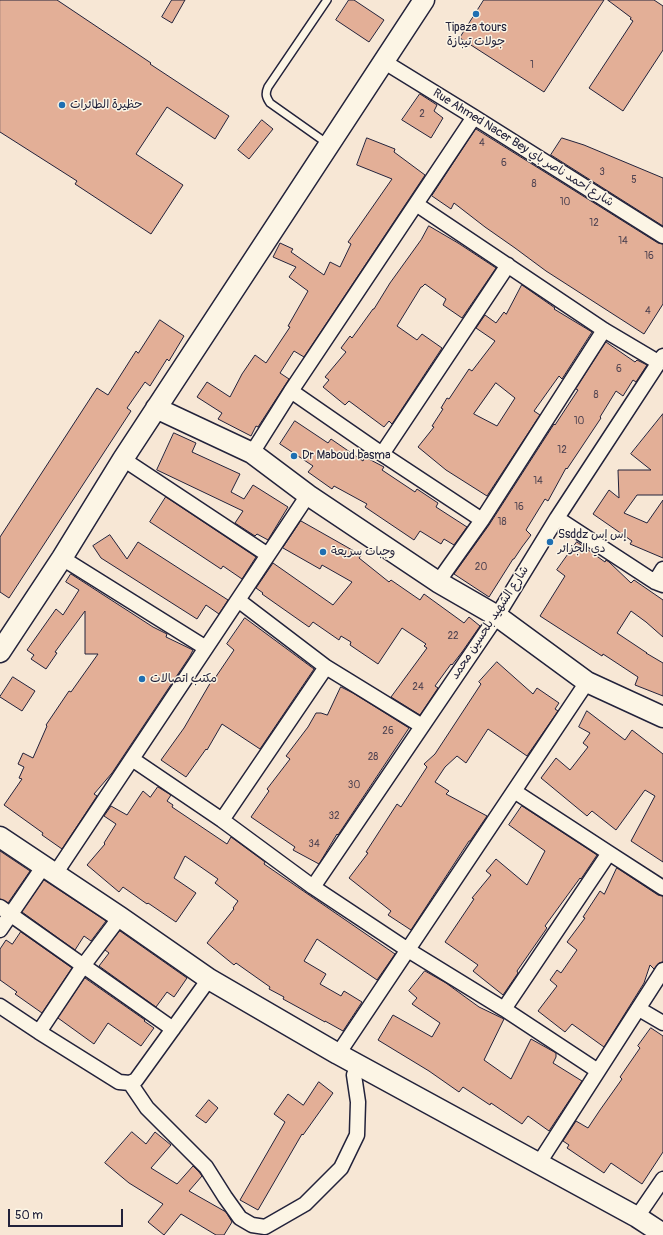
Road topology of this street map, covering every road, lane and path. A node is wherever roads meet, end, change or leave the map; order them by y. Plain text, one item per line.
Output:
1 (327, 0) edge
2 (424, 0) edge
3 (383, 61) junction
4 (474, 117) junction
5 (329, 145) junction
6 (416, 204) junction
7 (663, 236) edge
8 (508, 265) junction
9 (604, 330) junction
10 (661, 359) edge
11 (291, 391) junction
12 (156, 408) junction
13 (252, 453) junction
14 (382, 454) junction
15 (123, 459) junction
16 (308, 495) junction
17 (557, 518) junction
18 (482, 520) junction
19 (268, 555) junction
20 (62, 558) junction
21 (663, 569) edge
22 (438, 582) junction
23 (659, 583) edge
24 (238, 600) junction
25 (497, 616) junction
26 (206, 648) junction
27 (0, 652) edge
28 (326, 667) junction
29 (586, 682) junction
30 (663, 717) edge
31 (422, 726) junction
32 (132, 759) junction
33 (514, 791) junction
34 (222, 820) junction
35 (0, 837) edge
36 (609, 854) junction
37 (49, 870) junction
38 (314, 887) junction
39 (663, 888) edge
40 (5, 911) edge
41 (120, 917) junction
42 (0, 930) edge
43 (408, 950) junction
44 (83, 966) junction
45 (663, 970) edge
46 (209, 979) junction
47 (0, 1006) edge
48 (504, 1009) junction
49 (639, 1009) junction
50 (663, 1023) edge
51 (173, 1029) junction
52 (39, 1032) junction
53 (338, 1054) junction
54 (359, 1065) junction
55 (598, 1071) junction
56 (130, 1083) junction
57 (539, 1163) junction
58 (663, 1179) edge
59 (637, 1217) junction
60 (663, 1234) edge

1 - 5 lane
2 - 3 street
3 - 4 street, Rue Ahmed Nacer Bey شارع أحمد ناصر باي
3 - 5 street
4 - 6 street
4 - 7 street, Rue Ahmed Nacer Bey شارع أحمد ناصر باي
5 - 12 street
6 - 8 street
6 - 11 street
8 - 9 street
8 - 14 street
9 - 10 street
9 - 18 street
10 - 17 street, شارع الشهيد بلحسين محمد
11 - 13 street
11 - 14 street
12 - 13 street
12 - 15 street
13 - 16 street
14 - 18 street
15 - 19 street
15 - 20 street
16 - 19 street
16 - 22 street
17 - 23 street
17 - 25 street, شارع الشهيد بلحسين محمد
18 - 22 street
19 - 24 street
20 - 26 street
20 - 27 street
21 - 23 street
22 - 25 street
24 - 26 street
24 - 28 street
25 - 29 street
25 - 31 street, شارع الشهيد بلحسين محمد
26 - 32 street
28 - 31 street
28 - 34 street
29 - 30 street
29 - 33 street
31 - 38 street, شارع الشهيد بلحسين محمد
32 - 34 street
32 - 37 street
33 - 36 street
33 - 43 street
34 - 38 street
35 - 37 street
36 - 39 street
36 - 48 street
37 - 40 street
37 - 41 street
38 - 43 street
40 - 42 street
40 - 44 street
41 - 44 street
41 - 46 street
43 - 48 street
43 - 53 street
44 - 51 street
44 - 52 street
45 - 49 street
46 - 51 street
46 - 53 street
47 - 52 street
48 - 55 street
49 - 50 street
49 - 55 street
51 - 56 street
52 - 56 street
53 - 54 street
54 - 56 street
54 - 57 street
55 - 57 street
57 - 59 street
58 - 59 street
59 - 60 street

